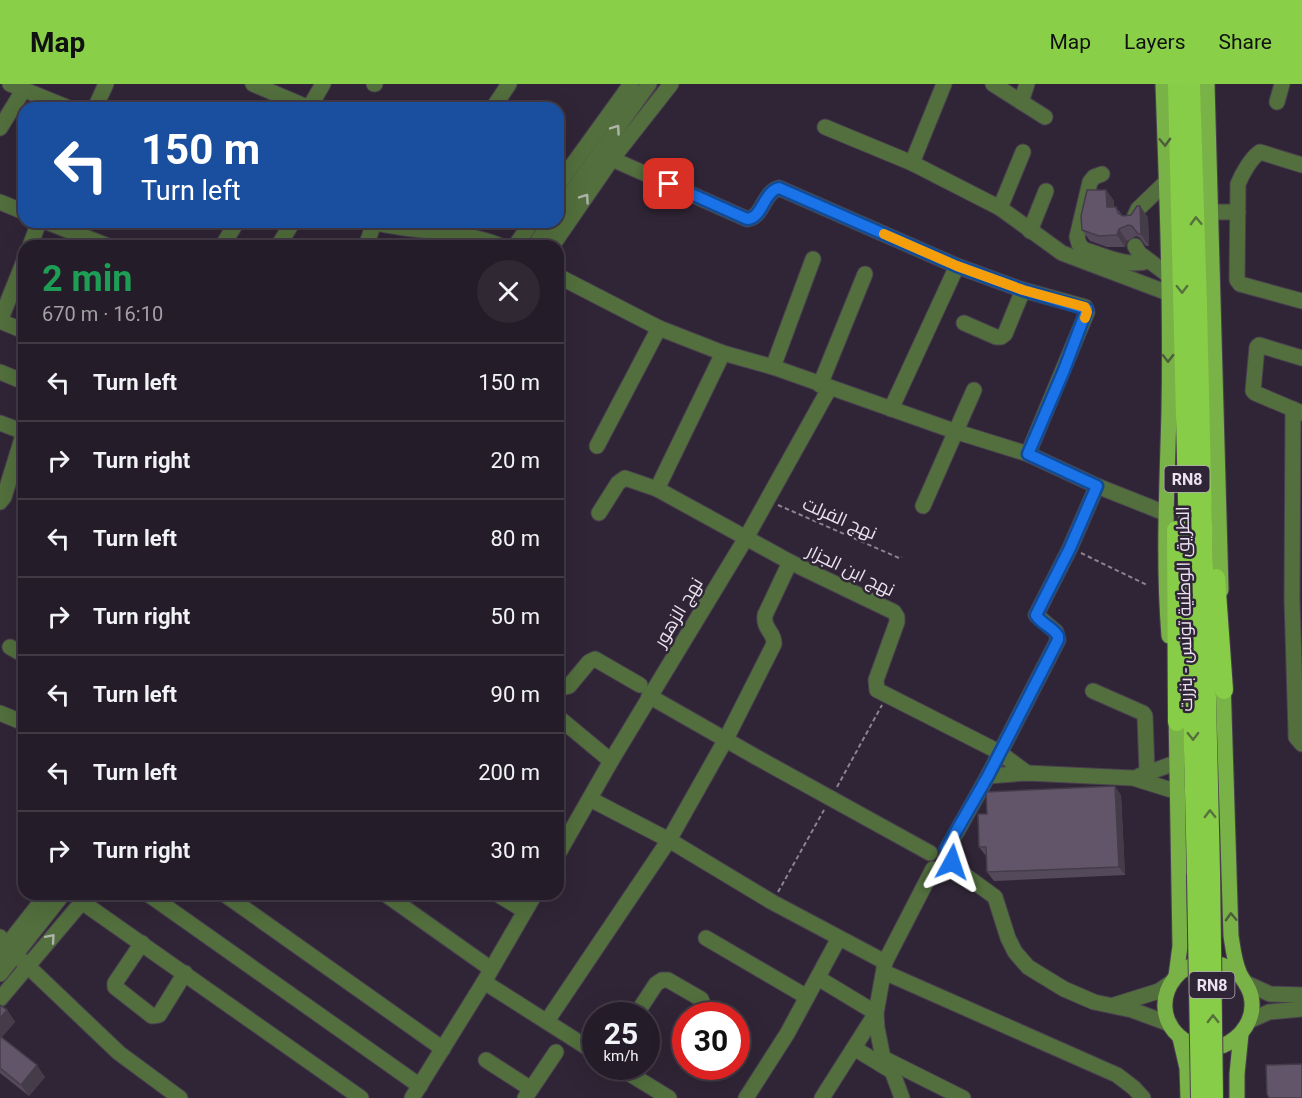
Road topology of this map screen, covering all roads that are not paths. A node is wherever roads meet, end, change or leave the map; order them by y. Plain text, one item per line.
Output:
1 (106, 84) edge
2 (253, 84) edge
3 (323, 84) edge
4 (509, 84) edge
5 (631, 84) edge
6 (650, 84) edge
7 (671, 84) edge
8 (944, 84) edge
9 (993, 84) edge
10 (1027, 84) edge
11 (1163, 84) edge
12 (1177, 84) edge
13 (1191, 84) edge
14 (1207, 84) edge
15 (1282, 84) edge
16 (17, 87) edge
17 (54, 102) edge
18 (98, 102) edge
19 (295, 102) edge
20 (312, 102) edge
21 (497, 102) edge
22 (1021, 102) junction
23 (1277, 102) dead end
24 (1046, 117) dead end
25 (825, 127) dead end
26 (0, 128) edge
27 (1023, 152) dead end
28 (612, 159) junction
29 (912, 163) junction
30 (1302, 165) edge
31 (1102, 174) dead end
32 (564, 177) edge
33 (1166, 182) junction
34 (1046, 191) dead end
35 (0, 202) edge
36 (564, 203) edge
37 (1000, 208) junction
38 (18, 210) edge
39 (1210, 212) junction
40 (1238, 212) junction
41 (1134, 218) edge
42 (62, 228) edge
43 (404, 228) edge
44 (1030, 231) junction
45 (93, 240) edge
46 (484, 240) edge
47 (556, 240) edge
48 (1135, 246) dead end
49 (813, 259) dead end
50 (1149, 261) junction
51 (957, 266) junction
52 (865, 274) dead end
53 (1168, 275) junction
54 (18, 276) edge
55 (564, 279) edge
56 (1023, 290) junction
57 (1168, 292) junction
58 (1302, 301) edge
59 (1198, 306) junction
60 (0, 321) edge
61 (964, 323) dead end
62 (18, 328) edge
63 (659, 328) junction
64 (723, 354) junction
65 (1302, 358) edge
66 (773, 367) junction
67 (1184, 369) junction
68 (0, 372) edge
69 (18, 380) edge
70 (825, 387) junction
71 (974, 390) dead end
72 (891, 409) junction
73 (1298, 411) edge
74 (0, 423) edge
75 (954, 431) junction
76 (18, 433) edge
77 (597, 446) dead end
78 (18, 452) edge
79 (1028, 454) junction
80 (1097, 486) junction
81 (657, 489) junction
82 (0, 502) edge
83 (923, 506) dead end
84 (599, 513) dead end
85 (1165, 513) junction
86 (1302, 528) edge
87 (746, 538) junction
88 (1293, 542) junction
89 (790, 562) junction
90 (1297, 602) edge
91 (10, 647) dead end
92 (18, 652) edge
93 (564, 686) edge
94 (1224, 690) junction
95 (645, 691) junction
96 (1093, 691) dead end
97 (0, 713) edge
98 (18, 720) edge
99 (564, 722) edge
100 (1177, 722) junction
101 (726, 739) junction
102 (1302, 744) edge
103 (999, 752) junction
104 (611, 761) junction
105 (1178, 762) junction
106 (1027, 773) junction
107 (1140, 775) junction
108 (988, 776) junction
109 (1178, 792) junction
110 (590, 799) junction
111 (669, 840) junction
112 (564, 844) edge
113 (946, 849) junction
114 (930, 853) junction
115 (951, 865) junction
116 (933, 870) junction
117 (1203, 873) junction
118 (42, 900) edge
119 (57, 900) edge
120 (83, 900) edge
121 (88, 900) edge
122 (156, 900) edge
123 (232, 900) edge
124 (394, 900) edge
125 (508, 900) edge
126 (531, 900) edge
127 (525, 910) junction
128 (706, 938) dead end
129 (839, 939) junction
130 (142, 943) junction
131 (6, 948) edge
132 (27, 965) junction
133 (884, 967) junction
134 (185, 973) junction
135 (0, 974) edge
136 (488, 975) junction
137 (818, 978) junction
138 (1174, 979) junction
139 (1243, 979) junction
140 (1302, 995) edge
141 (807, 997) junction
142 (0, 999) edge
143 (645, 1002) edge
144 (702, 1002) edge
145 (1114, 1005) junction
146 (1302, 1009) edge
147 (876, 1013) junction
148 (547, 1021) junction
149 (1170, 1024) junction
150 (1245, 1027) junction
151 (1180, 1038) junction
152 (582, 1044) edge
153 (854, 1048) junction
154 (443, 1049) junction
155 (556, 1052) dead end
156 (486, 1060) dead end
157 (887, 1065) junction
158 (638, 1080) edge
159 (528, 1094) edge
160 (415, 1095) edge
161 (664, 1097) edge
162 (180, 1098) edge
163 (361, 1098) edge
164 (746, 1098) edge
165 (822, 1098) edge
166 (902, 1098) edge
167 (963, 1098) edge
168 (1143, 1098) edge
169 (1188, 1098) edge
170 (1200, 1098) edge
171 (1214, 1098) edge
172 (1237, 1098) edge

1 - 18 street
2 - 19 street
3 - 20 street
4 - 21 street
5 - 32 street
36 -> 6 street
7 - 28 street
8 - 29 street
9 - 22 street
10 - 22 street
11 -> 33 main road
12 -> 67 highway, الطريق الوطنية تونس - بنزرت / RN8
59 -> 13 highway, الطريق الوطنية تونس - بنزرت / RN8
14 - 39 main road
15 - 23 street
16 - 17 street
16 - 26 street
22 - 24 street
25 - 29 street
27 - 37 street
47 -> 28 street
28 - 51 street
29 - 37 street
30 - 40 street
31 - 50 street
33 - 41 street
33 - 53 main road
34 - 44 street
35 - 38 street
37 - 44 street
39 - 40 street
39 - 94 main road
40 - 58 street
42 - 45 street
43 - 46 street
44 - 57 street
48 - 50 street
49 - 66 street
50 - 53 street
51 - 56 street
51 - 72 street
52 - 70 street, نهج الزهور
53 - 57 main road
54 - 60 street
55 - 63 street
56 - 61 street
56 - 79 street
57 -> 85 main road
59 - 94 highway
117 -> 59 highway, الطريق الوطنية تونس - بنزرت / RN8
60 - 62 street
63 - 64 street
63 - 77 street
64 - 66 street
64 - 81 street
65 - 73 street
66 - 70 street
67 - 100 highway
67 -> 117 highway, الطريق الوطنية تونس - بنزرت / RN8
68 - 69 street
70 - 72 street
70 - 87 street, نهج الزهور
71 - 75 street
72 - 75 street
73 - 88 street
74 - 76 street
75 - 79 street
75 - 83 street
78 - 82 street
79 - 80 street
80 - 85 street
80 - 103 street
81 - 84 street, نهج ابن الجزار
81 - 87 street, نهج ابن الجزار
85 - 100 main road
86 - 88 street
87 - 89 street, نهج ابن الجزار
87 - 95 street, نهج الزهور
88 - 90 street
89 - 101 street
89 - 103 street, نهج ابن الجزار
90 - 102 street
91 - 92 street
93 - 95 street
139 -> 94 main road
95 - 101 street
95 - 104 street, نهج الزهور
96 - 107 street
97 - 98 street
99 - 104 street
100 - 105 main road
101 - 111 street
101 - 114 street
103 - 106 street
103 - 108 street
104 - 110 street, نهج الزهور
105 - 107 street
105 - 109 main road
106 - 107 street
106 - 108 street
107 - 109 street
108 - 113 street
109 - 138 main road
110 - 111 street
110 - 112 street, نهج الزهور
111 - 129 street
111 - 148 street
113 - 114 street
113 - 115 street
114 - 116 street
115 - 116 street
115 - 145 street
116 - 133 street
117 - 170 highway, الطريق الوطنية تونس - بنزرت / RN8, bridge
171 -> 117 highway, الطريق الوطنية تونس - بنزرت / RN8, bridge
118 - 131 street
119 - 131 street
132 -> 120 street
121 - 130 street
122 - 160 street
123 - 154 street
124 - 136 street
125 - 127 street
126 - 127 street
127 - 136 street
128 - 141 street
129 - 133 street
129 - 137 street
130 - 134 street
130 - 134 street
131 - 132 street
131 - 135 street
132 - 142 street
132 - 162 street
133 - 147 street
133 - 168 street
134 - 163 street
136 - 148 street
136 - 154 street
137 - 141 street
137 - 147 street
138 - 139 main road
138 - 145 street
138 - 149 main road
139 - 140 street
139 - 150 main road
141 - 164 street
143 - 144 street
145 - 149 street
146 - 150 street
147 - 153 street
147 - 157 street
148 - 152 street
149 - 151 main road
150 - 151 main road
150 - 172 main road
151 - 169 main road
153 - 157 street
153 - 165 street
154 - 160 street
155 - 159 street
156 - 159 street
157 - 166 street
157 - 167 street
158 - 161 street

